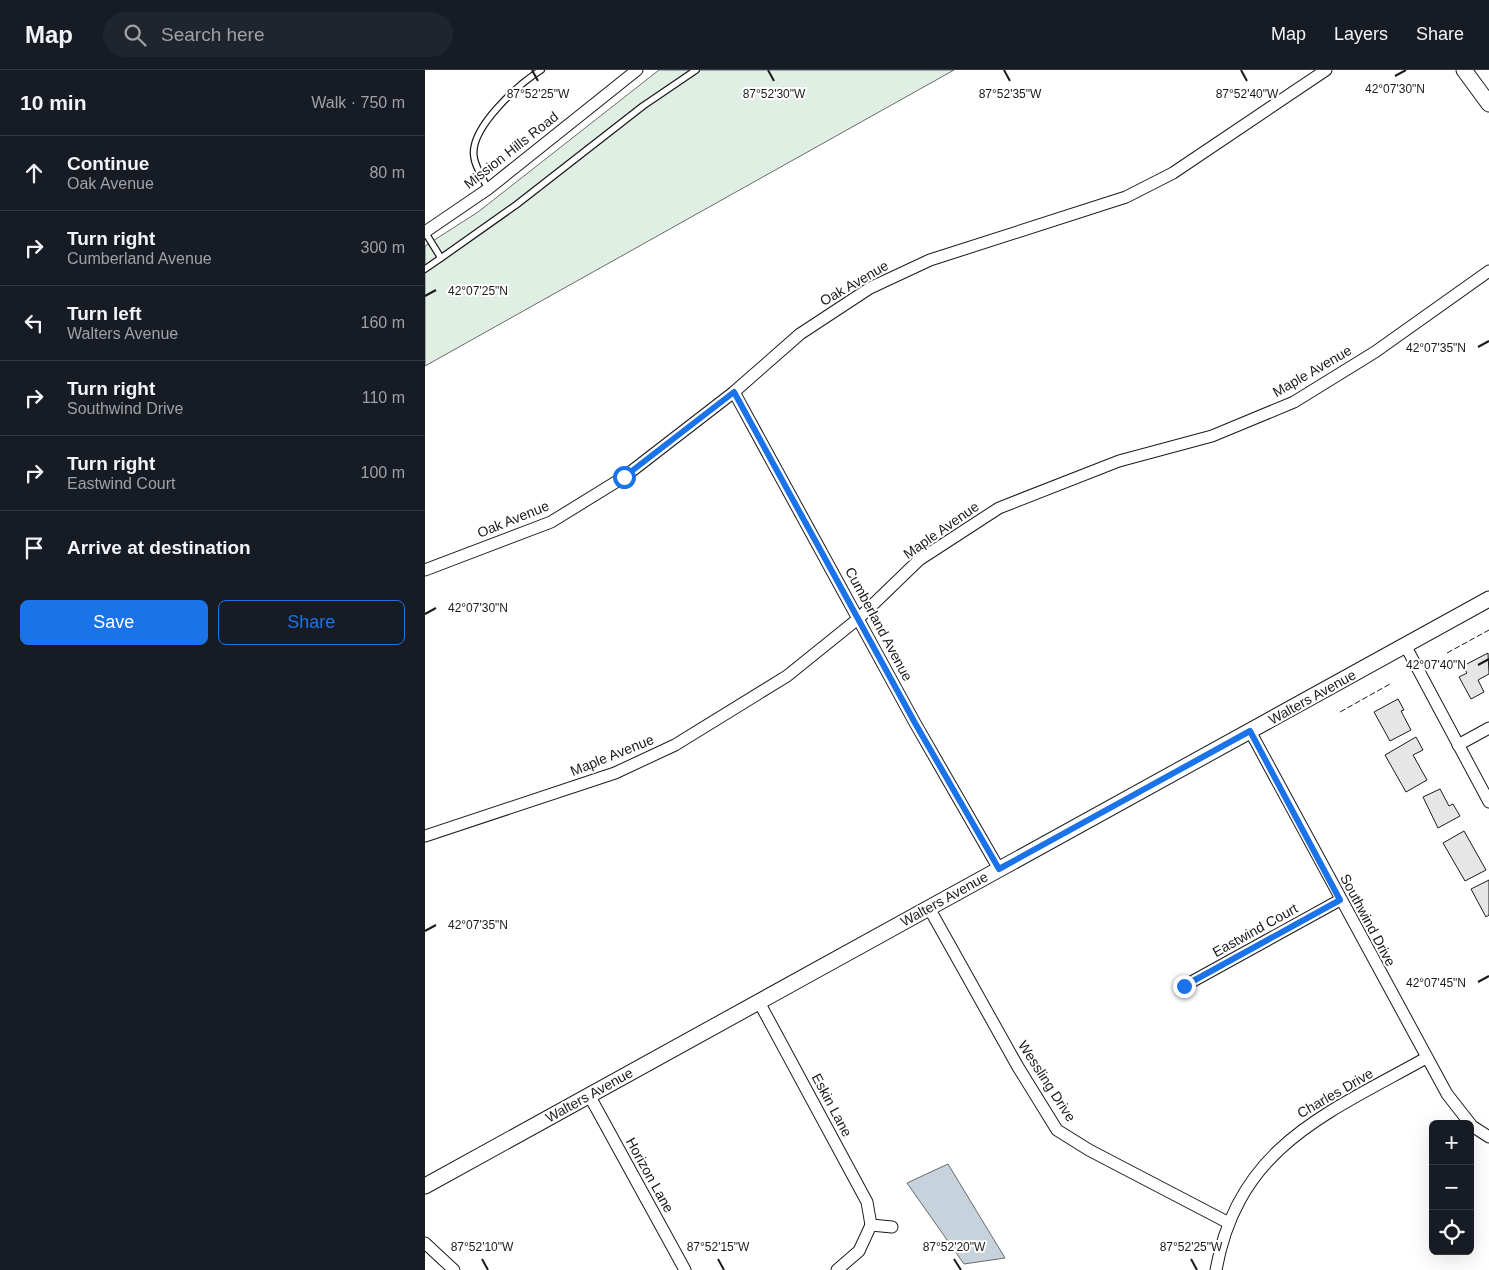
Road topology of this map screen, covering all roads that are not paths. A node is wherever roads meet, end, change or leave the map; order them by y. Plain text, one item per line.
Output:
1 (541, 70) edge
2 (637, 70) edge
3 (695, 70) edge
4 (1326, 70) edge
5 (1465, 70) edge
6 (1489, 104) edge
7 (488, 189) junction
8 (425, 232) edge
9 (441, 258) junction
10 (425, 269) edge
11 (1489, 271) edge
12 (734, 392) junction
13 (425, 570) edge
14 (1489, 599) edge
15 (859, 618) junction
16 (1405, 646) junction
17 (1489, 728) edge
18 (1250, 731) junction
19 (1458, 745) junction
20 (1489, 802) edge
21 (425, 836) edge
22 (999, 869) junction
23 (1340, 900) junction
24 (929, 908) junction
25 (1184, 986) dead end
26 (759, 1002) junction
27 (1426, 1058) junction
28 (589, 1095) junction
29 (1489, 1138) edge
30 (425, 1186) edge
31 (1227, 1222) junction
32 (871, 1225) junction
33 (892, 1227) dead end
34 (425, 1243) edge
35 (454, 1270) edge
36 (685, 1270) edge
37 (837, 1270) edge
38 (1216, 1270) edge

1 - 7 lane
2 - 7 street, Mission Hills Road
3 - 9 lane
4 - 12 street, Oak Avenue
5 - 6 main road
7 - 8 street, Mission Hills Road
8 - 9 lane
9 - 10 lane
11 - 15 street, Maple Avenue
12 - 13 street, Oak Avenue
12 - 15 street, Cumberland Avenue
14 - 16 main road, Walters Avenue
15 - 21 street, Maple Avenue
15 - 22 street, Cumberland Avenue
16 - 18 main road, Walters Avenue
16 - 19 street
17 - 19 street
18 - 22 main road, Walters Avenue
18 - 23 street, Southwind Drive
19 - 20 street
22 - 24 main road, Walters Avenue
23 - 25 street, Eastwind Court
23 - 27 street, Southwind Drive
24 - 26 main road, Walters Avenue
24 - 31 street, Wessling Drive
26 - 28 main road, Walters Avenue
26 - 32 street, Eskin Lane
27 - 29 street, Southwind Drive
27 - 31 street, Charles Drive
28 - 30 main road, Walters Avenue
28 - 36 street, Horizon Lane
31 - 38 street, Charles Drive
32 - 33 street
32 - 37 street
34 - 35 street

